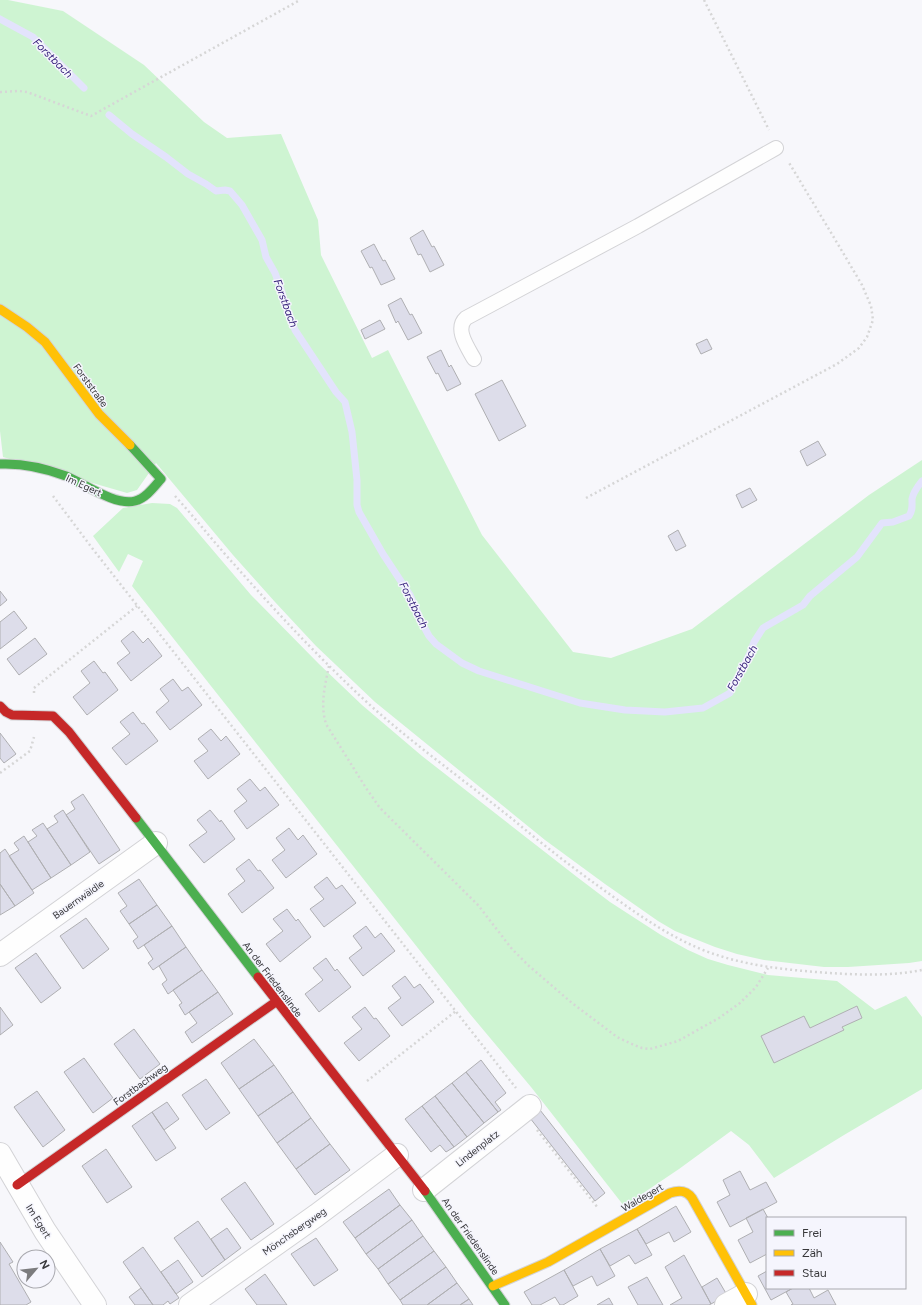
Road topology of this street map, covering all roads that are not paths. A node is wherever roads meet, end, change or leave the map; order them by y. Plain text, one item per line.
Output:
1 (776, 148) road end
2 (0, 308) edge
3 (474, 359) dead end
4 (0, 464) edge
5 (160, 479) joint
6 (0, 706) edge
7 (156, 843) junction
8 (0, 955) edge
9 (276, 1001) junction
10 (526, 1109) road end
11 (0, 1154) edge
12 (397, 1155) junction
13 (17, 1185) junction
14 (424, 1190) junction
15 (492, 1286) junction
16 (749, 1299) edge
17 (95, 1305) edge
18 (190, 1305) edge
19 (505, 1305) edge
20 (726, 1305) edge

1 - 3 lane
2 - 5 street, Forststraße
4 - 5 street, Im Egert
6 - 7 street, An der Friedenslinde
7 - 8 street, Bauernwäldle
7 - 9 street, An der Friedenslinde
9 - 12 street, An der Friedenslinde
9 - 13 street, Forstbachweg
10 - 14 street, Lindenplatz
11 - 13 street, Im Egert
12 - 14 street, An der Friedenslinde
12 - 18 street, Mönchsbergweg
13 - 17 street, Im Egert
14 - 15 street, An der Friedenslinde
15 - 16 street, Waldegert
15 - 19 street, An der Friedenslinde
16 - 20 street

